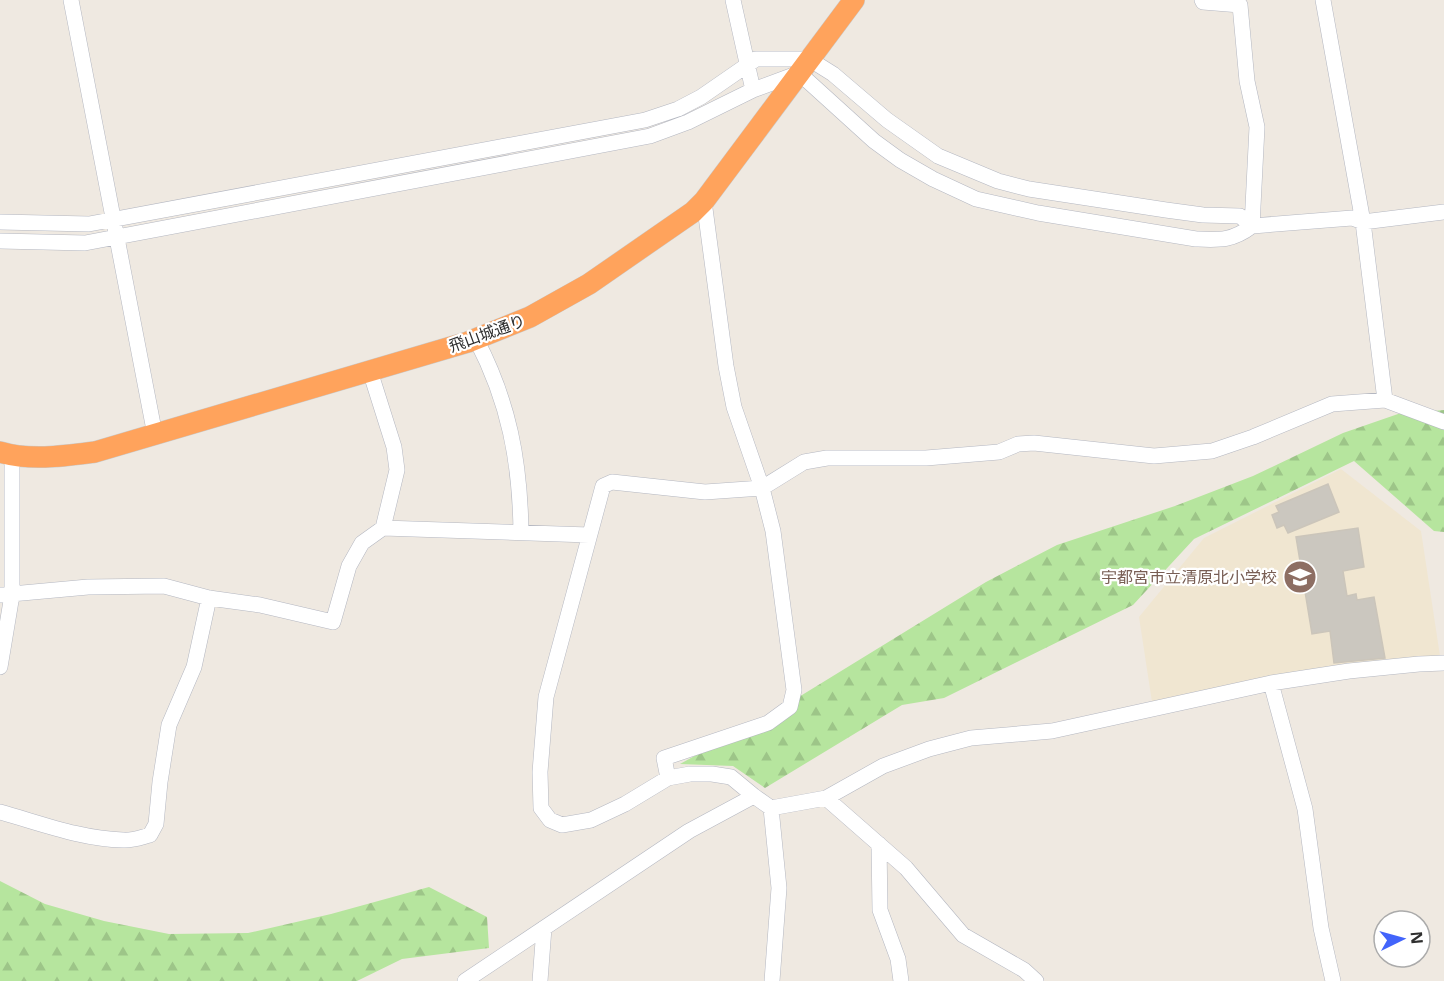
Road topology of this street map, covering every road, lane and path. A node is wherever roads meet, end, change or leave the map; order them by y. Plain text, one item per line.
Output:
1 (70, 0) edge
2 (733, 0) edge
3 (854, 0) edge
4 (1202, 0) edge
5 (1323, 0) edge
6 (748, 64) junction
7 (804, 66) junction
8 (753, 90) junction
9 (704, 201) junction
10 (1444, 212) edge
11 (114, 218) junction
12 (0, 222) edge
13 (1363, 222) junction
14 (1252, 226) junction
15 (117, 237) junction
16 (0, 241) edge
17 (476, 339) junction
18 (370, 371) junction
19 (1385, 400) junction
20 (1444, 422) edge
21 (155, 435) junction
22 (6, 454) edge
23 (762, 488) junction
24 (383, 528) junction
25 (521, 532) junction
26 (589, 535) junction
27 (6, 595) edge
28 (208, 598) junction
29 (1444, 663) edge
30 (0, 667) edge
31 (1271, 683) junction
32 (668, 778) junction
33 (754, 796) junction
34 (826, 798) junction
35 (771, 808) junction
36 (0, 812) edge
37 (879, 844) junction
38 (544, 928) junction
39 (465, 981) edge
40 (540, 981) edge
41 (772, 981) edge
42 (901, 981) edge
43 (1036, 981) edge
44 (1333, 981) edge

1 - 11 street
2 - 6 street
3 - 7 highway, 飛山城通り
4 - 14 street
5 - 13 street
6 - 7 street
6 - 8 street
6 - 11 street
7 - 8 street
7 - 9 highway, 飛山城通り
7 - 14 street
7 - 14 street
8 - 15 street
9 - 17 highway, 飛山城通り
9 - 23 street
10 - 13 street
11 - 12 street
11 - 15 street
13 - 14 street
13 - 19 street
15 - 16 street
15 - 21 street
17 - 18 highway, 飛山城通り
17 - 25 street
18 - 21 highway, 飛山城通り
18 - 24 street
19 - 20 street
19 - 23 street
21 - 22 highway, 飛山城通り
22 - 27 street
23 - 26 street
23 - 32 street
24 - 25 street
24 - 28 street
25 - 26 street
26 - 32 street
27 - 28 street
27 - 30 street
28 - 36 street
29 - 31 street
31 - 34 street
31 - 44 street
32 - 33 street
33 - 35 street
33 - 38 street
34 - 35 street
34 - 37 street
35 - 41 street
37 - 42 street
37 - 43 street
38 - 39 street
38 - 40 street

